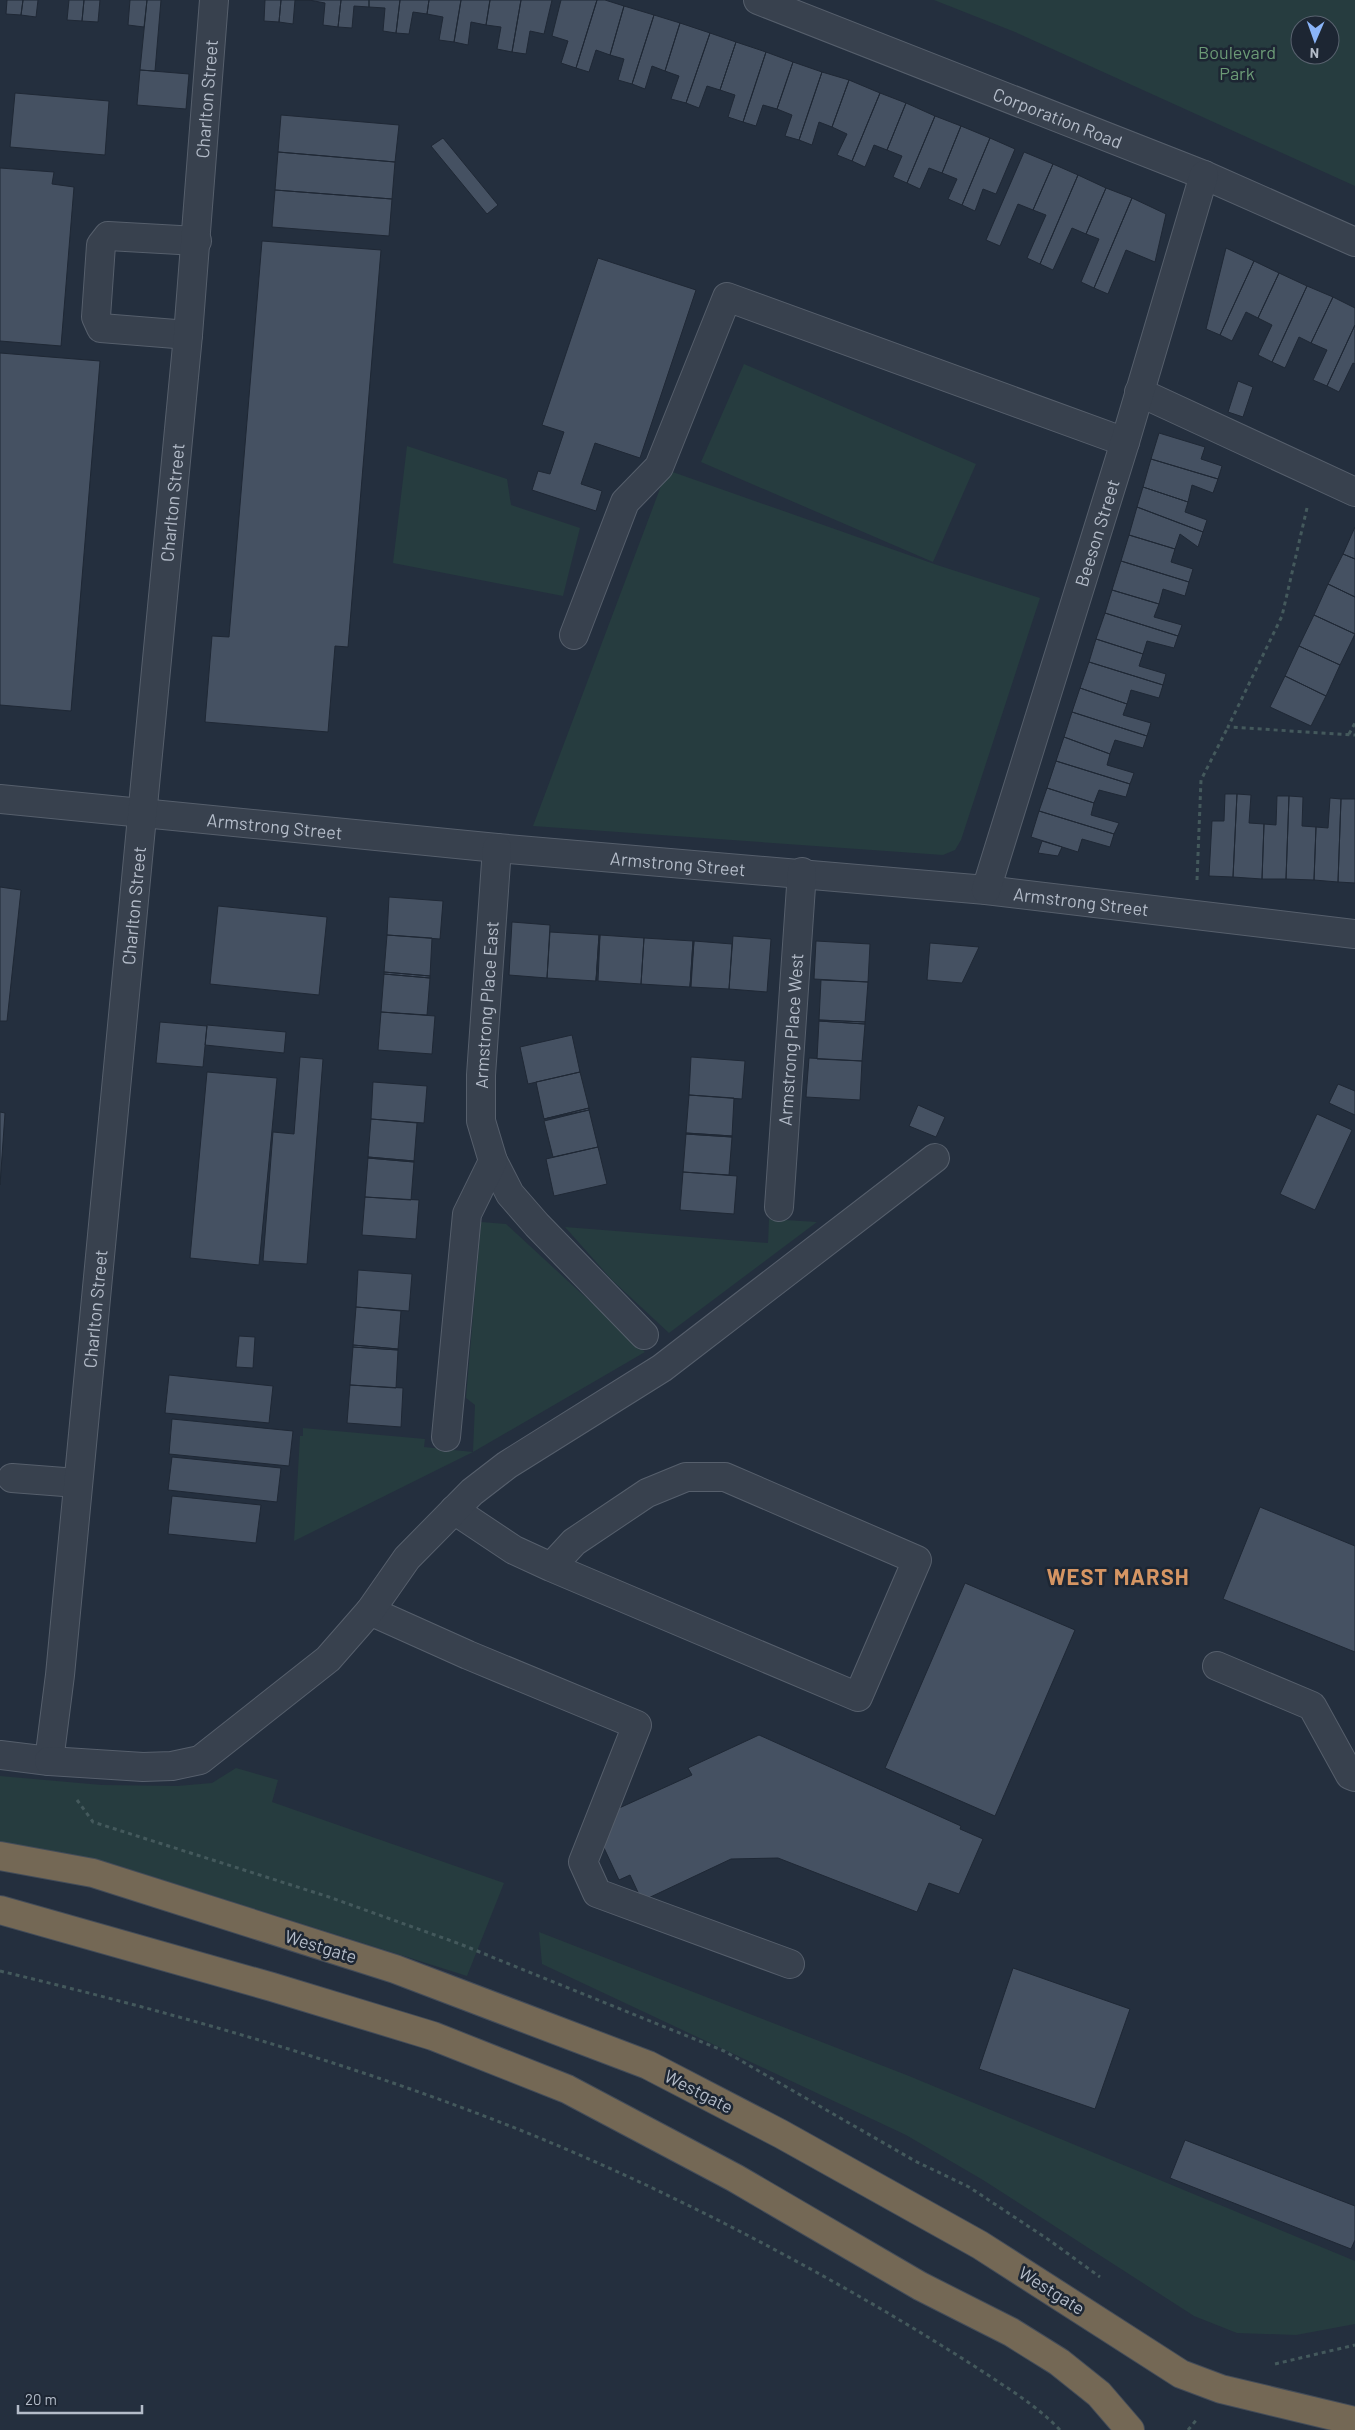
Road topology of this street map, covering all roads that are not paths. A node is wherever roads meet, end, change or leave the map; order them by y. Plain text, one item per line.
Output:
1 (214, 0) edge
2 (758, 0) edge
3 (1204, 175) junction
4 (197, 241) junction
5 (1355, 242) edge
6 (188, 335) junction
7 (1138, 392) junction
8 (1125, 442) junction
9 (1355, 492) edge
10 (574, 635) dead end
11 (0, 799) edge
12 (144, 813) junction
13 (497, 848) junction
14 (802, 872) junction
15 (986, 890) junction
16 (1355, 934) edge
17 (935, 1158) dead end
18 (493, 1161) junction
19 (780, 1206) dead end
20 (644, 1335) dead end
21 (446, 1437) dead end
22 (12, 1478) dead end
23 (77, 1483) junction
24 (454, 1510) junction
25 (550, 1567) junction
26 (370, 1612) junction
27 (1217, 1666) dead end
28 (0, 1755) edge
29 (49, 1761) junction
30 (1355, 1777) edge
31 (0, 1856) edge
32 (0, 1910) edge
33 (790, 1964) dead end
34 (1355, 2421) edge
35 (1130, 2430) edge
36 (1336, 2430) edge

1 - 4 street, Charlton Street
2 - 3 street, Corporation Road
3 - 5 street, Corporation Road
3 - 7 street, Beeson Street
4 - 6 street, Charlton Street
4 - 6 street
6 - 12 street, Charlton Street
7 - 8 street, Beeson Street
7 - 9 street
8 - 10 street
8 - 15 street, Beeson Street
11 - 12 street, Armstrong Street
12 - 13 street, Armstrong Street
12 - 23 street, Charlton Street
13 - 14 street, Armstrong Street
13 - 18 street, Armstrong Place East
14 - 15 street, Armstrong Street
14 - 19 street, Armstrong Place West
15 - 16 street, Armstrong Street
17 - 24 street
18 - 20 street, Armstrong Place East
18 - 21 street
22 - 23 street
23 - 29 street, Charlton Street
24 - 25 street
24 - 26 street
25 - 25 street
26 - 29 street
26 - 33 street
27 - 30 street
28 - 29 street
31 - 34 highway, Westgate
32 - 35 highway
34 - 36 highway

